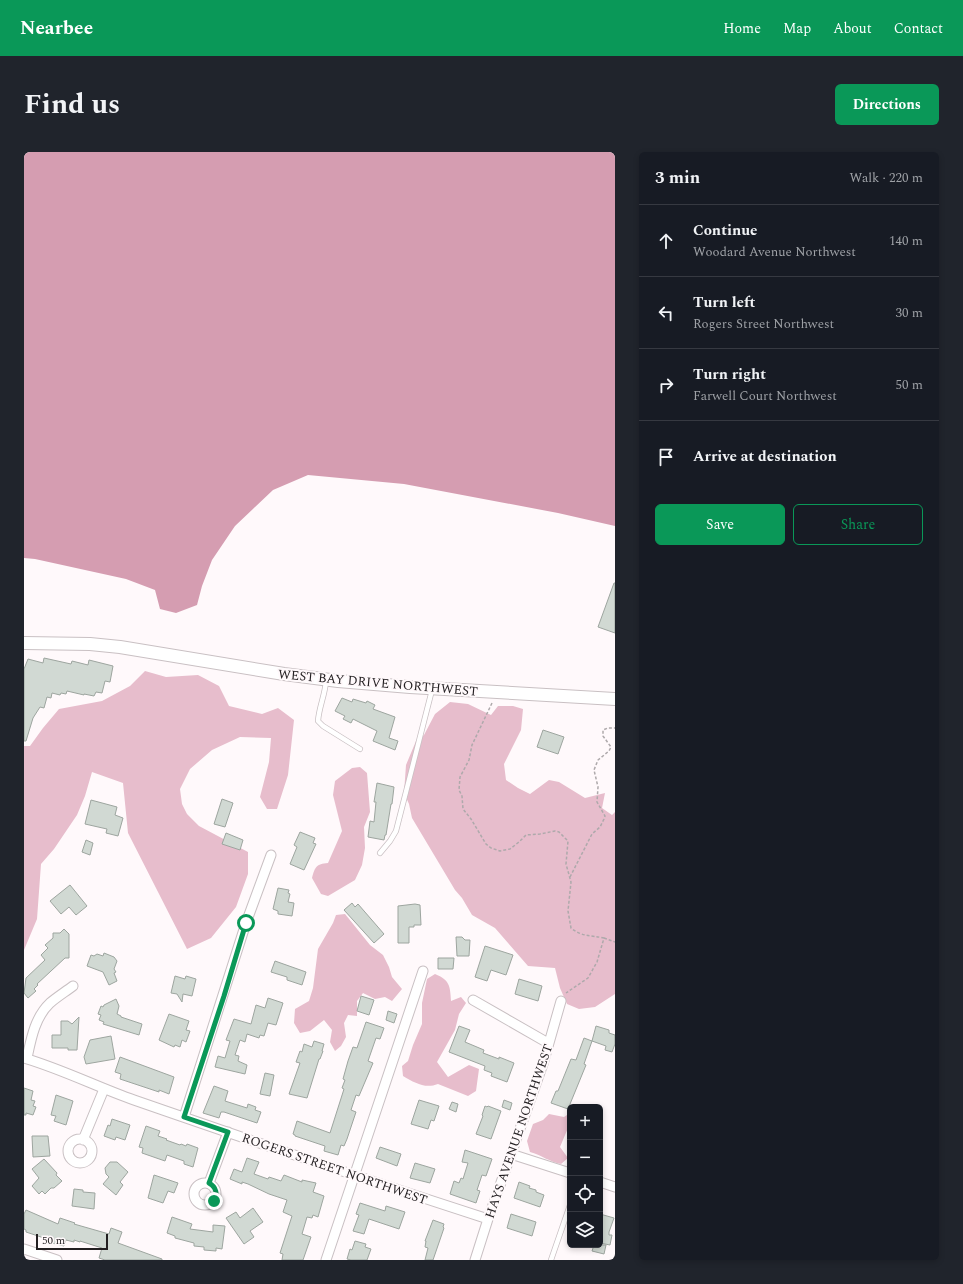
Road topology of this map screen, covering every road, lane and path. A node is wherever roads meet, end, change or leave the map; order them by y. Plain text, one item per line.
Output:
1 (24, 643) edge
2 (326, 679) junction
3 (432, 688) junction
4 (494, 699) dead end
5 (615, 699) edge
6 (615, 728) edge
7 (360, 749) dead end
8 (380, 852) dead end
9 (271, 855) dead end
10 (570, 877) junction
11 (604, 938) junction
12 (615, 942) edge
13 (423, 971) dead end
14 (73, 986) dead end
15 (473, 1000) dead end
16 (561, 1001) joint
17 (548, 1043) junction
18 (25, 1058) edge
19 (104, 1089) junction
20 (184, 1117) junction
21 (228, 1132) junction
22 (83, 1140) dead end
23 (511, 1154) junction
24 (567, 1172) edge
25 (354, 1175) junction
26 (209, 1183) dead end
27 (603, 1183) edge
28 (615, 1187) edge
29 (568, 1212) edge
30 (488, 1219) junction
31 (24, 1249) edge
32 (57, 1260) edge
33 (326, 1260) edge
34 (475, 1260) edge
35 (551, 1260) edge

1 - 2 street, WEST BAY DRIVE NORTHWEST
2 - 3 street, WEST BAY DRIVE NORTHWEST
2 - 7 lane
3 - 5 street, WEST BAY DRIVE NORTHWEST
3 - 8 lane
4 - 10 path
6 - 10 path
9 - 20 street
10 - 11 path
11 - 12 path
11 - 16 path
13 - 25 street
14 - 18 street
15 - 17 street
16 - 17 street, HAYS AVENUE NORTHWEST
17 - 23 street, HAYS AVENUE NORTHWEST
18 - 19 street, ROGERS STREET NORTHWEST
19 - 20 street, ROGERS STREET NORTHWEST
19 - 22 street
20 - 21 street, ROGERS STREET NORTHWEST
21 - 25 street, ROGERS STREET NORTHWEST
21 - 26 street
23 - 24 street
23 - 30 street, HAYS AVENUE NORTHWEST
25 - 30 street, ROGERS STREET NORTHWEST
25 - 33 street
27 - 28 street
29 - 35 lane
30 - 34 street, HAYS AVENUE NORTHWEST
31 - 32 street

